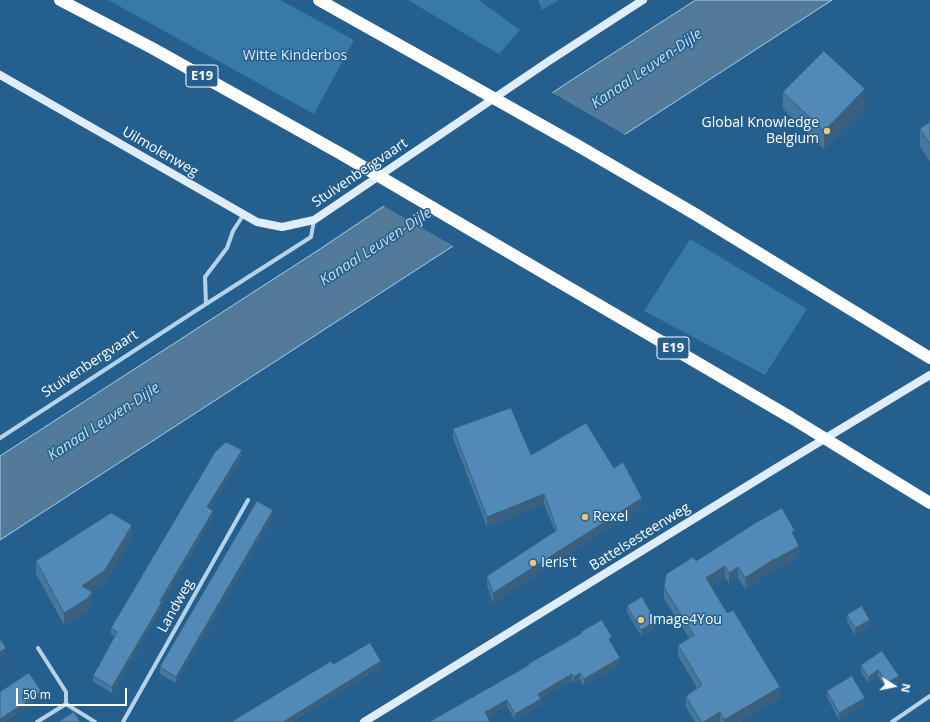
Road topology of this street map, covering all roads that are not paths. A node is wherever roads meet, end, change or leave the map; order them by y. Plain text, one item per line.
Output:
1 (60, 0) edge
2 (319, 0) edge
3 (643, 0) edge
4 (0, 75) edge
5 (244, 214) junction
6 (314, 220) junction
7 (206, 304) junction
8 (930, 358) edge
9 (930, 374) edge
10 (0, 438) edge
11 (248, 500) dead end
12 (930, 503) edge
13 (38, 648) dead end
14 (930, 696) edge
15 (66, 704) junction
16 (37, 722) edge
17 (96, 722) edge
18 (123, 722) edge
19 (364, 722) edge
20 (892, 722) edge

1 - 12 highway, E19, bridge
2 - 8 highway, bridge
3 - 6 main road, Stuivenbergvaart
4 - 5 main road, Uilmolenweg
5 - 6 main road, Uilmolenweg
5 - 7 street
6 - 7 street, Stuivenbergvaart
7 - 10 street, Stuivenbergvaart
9 - 19 main road, Battelsesteenweg
11 - 18 street, Landweg
13 - 15 street
14 - 20 street
15 - 16 street
15 - 17 street

